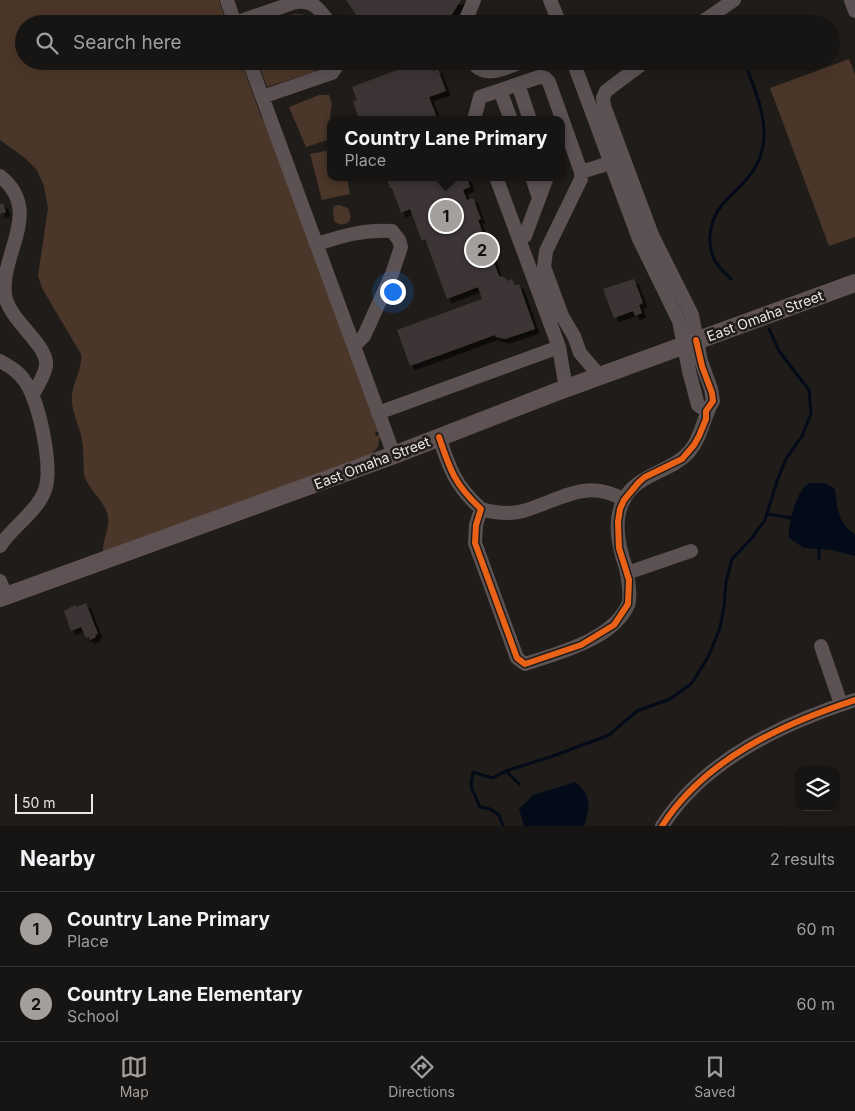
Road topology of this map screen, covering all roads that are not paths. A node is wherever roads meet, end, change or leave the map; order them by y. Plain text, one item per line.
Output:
1 (227, 0) edge
2 (474, 0) edge
3 (550, 0) edge
4 (734, 0) edge
5 (851, 0) edge
6 (716, 5) edge
7 (855, 11) edge
8 (232, 15) edge
9 (260, 15) edge
10 (324, 15) edge
11 (468, 15) edge
12 (556, 15) edge
13 (708, 15) edge
14 (252, 70) edge
15 (334, 70) edge
16 (480, 70) edge
17 (495, 70) edge
18 (577, 70) edge
19 (634, 70) edge
20 (518, 84) junction
21 (500, 90) junction
22 (262, 97) junction
23 (475, 116) edge
24 (510, 116) edge
25 (529, 116) edge
26 (561, 116) edge
27 (565, 127) edge
28 (610, 163) junction
29 (581, 172) junction
30 (0, 176) edge
31 (498, 181) edge
32 (533, 181) edge
33 (545, 181) edge
34 (539, 198) junction
35 (521, 235) junction
36 (317, 244) junction
37 (548, 246) junction
38 (544, 268) junction
39 (531, 273) junction
40 (855, 283) edge
41 (690, 343) junction
42 (354, 346) junction
43 (559, 347) junction
44 (0, 361) edge
45 (600, 376) junction
46 (709, 385) junction
47 (566, 389) junction
48 (694, 390) junction
49 (33, 394) junction
50 (706, 411) junction
51 (378, 413) junction
52 (439, 437) junction
53 (394, 455) junction
54 (624, 500) junction
55 (481, 509) junction
56 (0, 546) edge
57 (691, 551) dead end
58 (627, 573) junction
59 (2, 592) edge
60 (821, 646) dead end
61 (855, 700) edge
62 (841, 704) junction
63 (662, 826) edge

1 - 8 street
2 - 11 street
3 - 12 street
4 - 6 street
5 - 7 street
6 - 13 street
9 - 10 street
14 - 22 street
15 - 22 street
16 - 17 street
18 - 28 street
19 - 41 street
20 - 21 street
20 - 25 street
20 - 26 street
21 - 23 street
21 - 24 street
22 - 36 street
27 - 29 street
28 - 29 street
28 - 41 street
29 - 37 street
30 - 49 street
31 - 35 street
32 - 34 street
33 - 34 street
34 - 35 street
35 - 37 street
35 - 39 street
36 - 42 street
36 - 42 street
37 - 38 street
38 - 39 street
38 - 45 street
39 - 43 street
40 - 41 main road, East Omaha Street
41 - 45 main road, East Omaha Street
41 - 46 street
41 - 48 street
42 - 51 street
43 - 47 street
43 - 51 street
44 - 49 street
45 - 47 main road, East Omaha Street
46 - 48 street
46 - 50 street
47 - 52 main road, East Omaha Street
48 - 50 street
49 - 56 street
50 - 54 street
51 - 53 street
52 - 53 main road, East Omaha Street
52 - 55 street
53 - 59 main road, East Omaha Street
54 - 55 street
54 - 58 street
55 - 58 street
57 - 58 street
60 - 62 street
61 - 62 street
62 - 63 street

